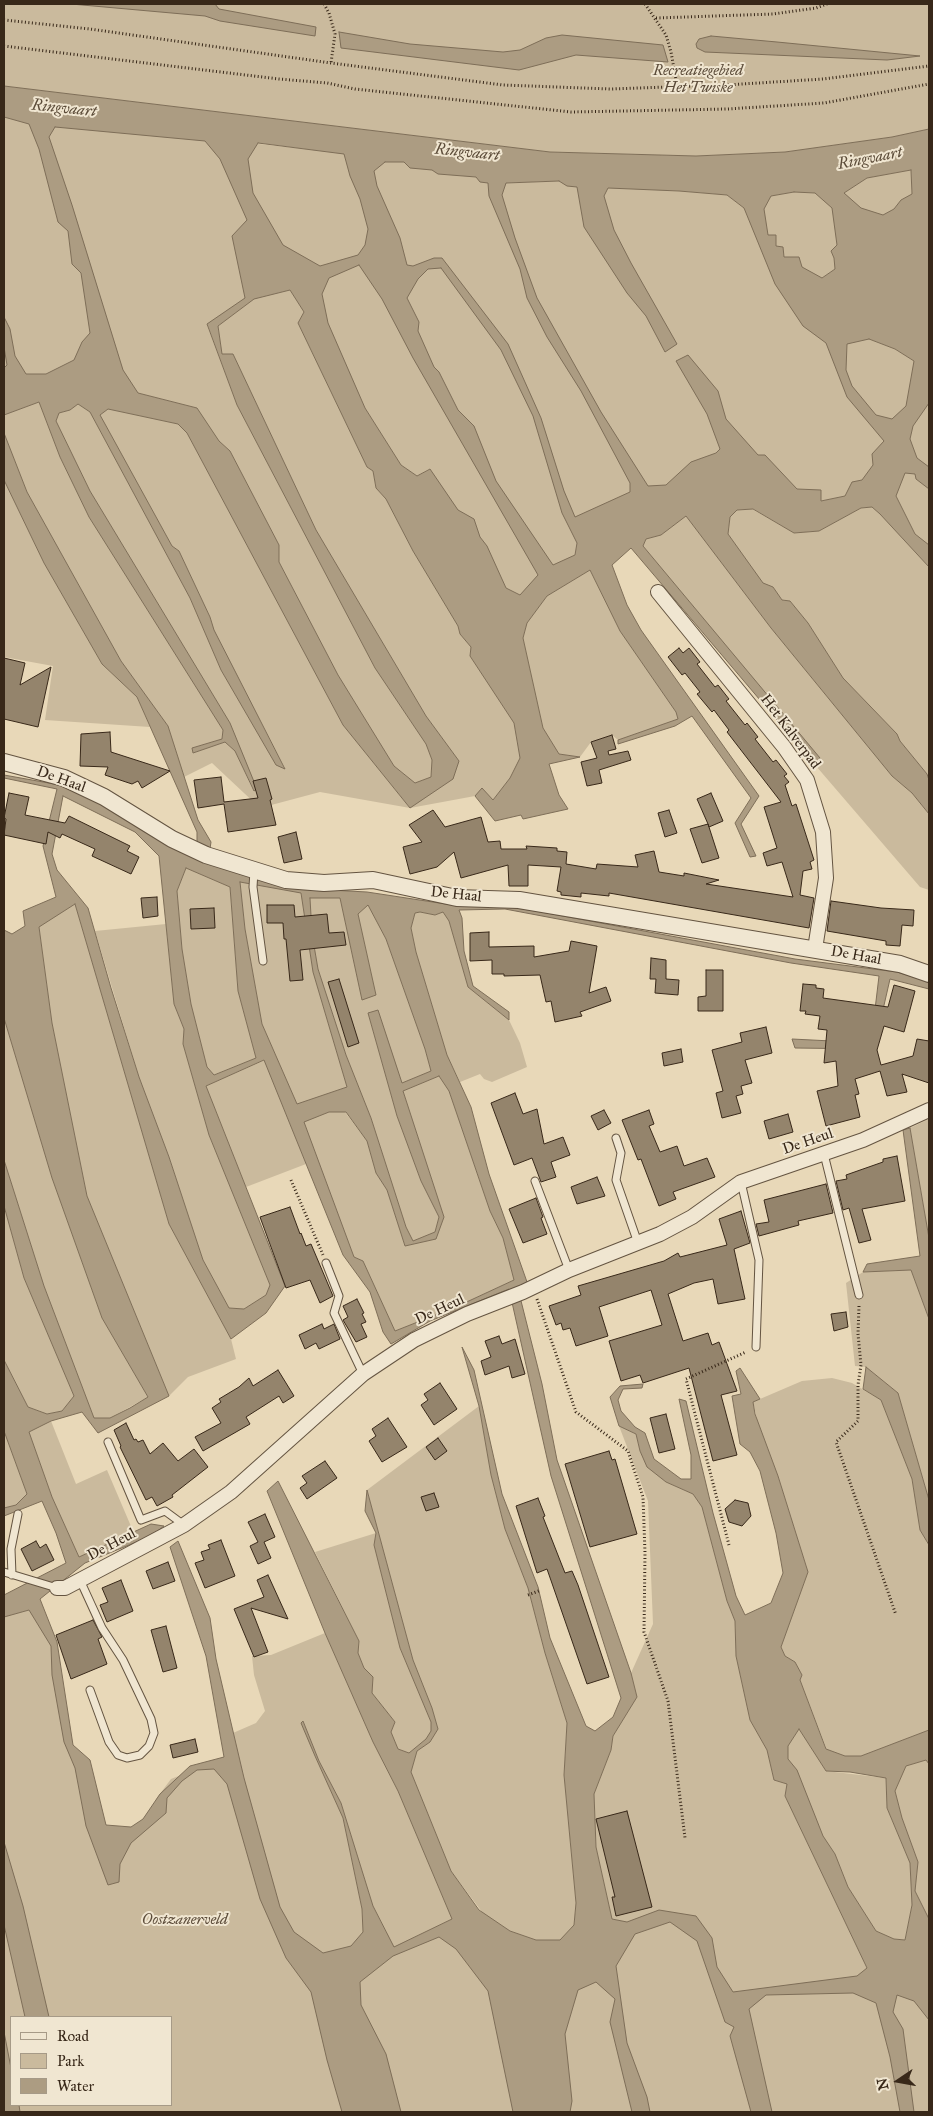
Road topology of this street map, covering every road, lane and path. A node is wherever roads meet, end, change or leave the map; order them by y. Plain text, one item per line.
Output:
1 (324, 4) edge
2 (645, 4) edge
3 (827, 4) edge
4 (656, 18) junction
5 (4, 20) edge
6 (4, 46) edge
7 (331, 63) junction
8 (929, 66) edge
9 (929, 84) edge
10 (677, 85) junction
11 (658, 592) dead end
12 (4, 762) edge
13 (253, 872) junction
14 (815, 949) junction
15 (264, 961) dead end
16 (929, 974) edge
17 (929, 1110) edge
18 (616, 1138) dead end
19 (824, 1154) junction
20 (291, 1180) dead end
21 (535, 1181) dead end
22 (741, 1182) junction
23 (638, 1243) junction
24 (326, 1262) joint
25 (569, 1270) junction
26 (528, 1290) junction
27 (859, 1295) joint
28 (756, 1348) joint
29 (363, 1374) junction
30 (108, 1442) dead end
31 (18, 1514) dead end
32 (184, 1525) junction
33 (729, 1545) dead end
34 (4, 1572) edge
35 (12, 1575) junction
36 (80, 1580) junction
37 (57, 1588) joint
38 (541, 1590) dead end
39 (528, 1595) dead end
40 (896, 1615) dead end
41 (90, 1690) dead end
42 (685, 1838) dead end

1 - 7 path
2 - 4 path
3 - 4 path
4 - 10 path
5 - 7 path
6 - 9 path
7 - 10 path
8 - 10 path
11 - 14 street, Het Kalverpad
12 - 13 street, De Haal
13 - 14 street, De Haal
13 - 15 lane
14 - 16 street, De Haal
17 - 19 street, De Heul
18 - 23 lane
19 - 22 street, De Heul
19 - 27 lane
20 - 24 path
21 - 25 lane
22 - 23 street, De Heul
22 - 28 lane
23 - 25 street, De Heul
24 - 29 lane
25 - 26 street, De Heul
26 - 29 street, De Heul
26 - 42 path
27 - 40 path
28 - 33 path
29 - 32 street, De Heul
30 - 32 lane
31 - 35 lane
32 - 36 street, De Heul
34 - 35 lane, De Heul
35 - 37 lane, De Heul
36 - 37 street, De Heul
36 - 41 lane
38 - 39 path

